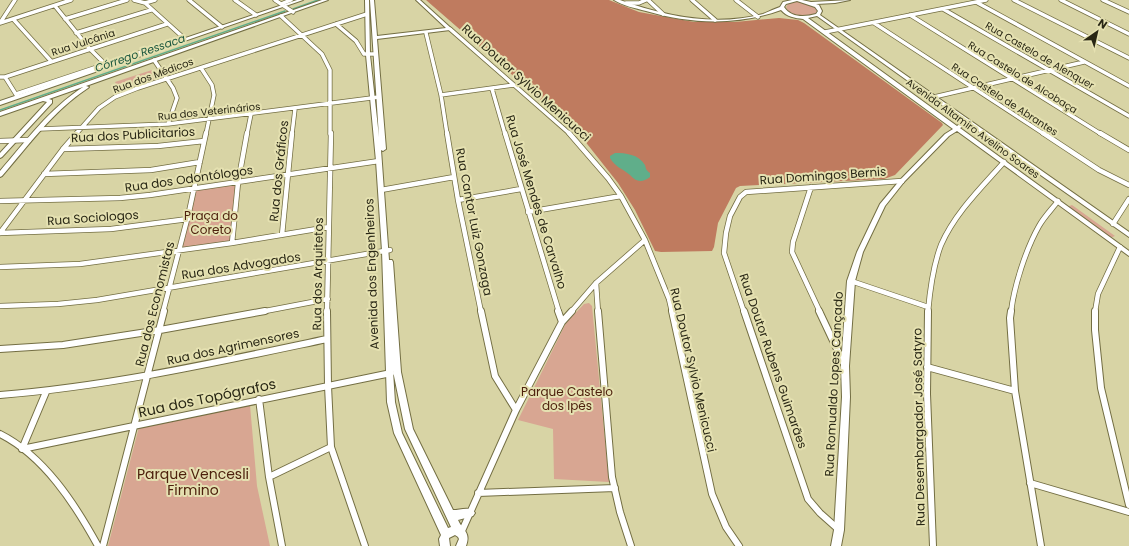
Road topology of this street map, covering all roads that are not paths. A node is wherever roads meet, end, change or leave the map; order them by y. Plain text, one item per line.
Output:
1 (15, 0) edge
2 (71, 0) edge
3 (127, 0) edge
4 (134, 0) edge
5 (155, 0) edge
6 (189, 0) edge
7 (235, 0) edge
8 (275, 0) edge
9 (291, 0) edge
10 (301, 0) edge
11 (326, 0) edge
12 (367, 0) edge
13 (372, 0) edge
14 (418, 0) edge
15 (616, 0) edge
16 (647, 0) edge
17 (692, 0) edge
18 (736, 0) edge
19 (797, 0) edge
20 (848, 0) edge
21 (986, 0) edge
22 (1014, 0) edge
23 (1060, 0) edge
24 (1103, 0) edge
25 (782, 1) edge
26 (835, 2) junction
27 (976, 2) junction
28 (145, 3) junction
29 (624, 3) junction
30 (810, 3) junction
31 (282, 5) junction
32 (55, 6) junction
33 (782, 8) junction
34 (943, 8) junction
35 (151, 10) junction
36 (293, 12) junction
37 (1129, 12) edge
38 (819, 13) junction
39 (367, 14) junction
40 (663, 14) junction
41 (256, 15) junction
42 (768, 15) junction
43 (776, 15) dead end
44 (910, 15) junction
45 (281, 16) junction
46 (784, 16) dead end
47 (792, 16) junction
48 (758, 17) junction
49 (805, 18) junction
50 (65, 19) junction
51 (14, 20) junction
52 (714, 20) junction
53 (373, 22) junction
54 (0, 23) edge
55 (874, 23) junction
56 (167, 24) junction
57 (336, 24) junction
58 (222, 27) junction
59 (450, 29) junction
60 (837, 30) junction
61 (426, 32) junction
62 (825, 32) junction
63 (76, 33) junction
64 (1129, 34) edge
65 (303, 35) junction
66 (374, 38) junction
67 (185, 39) junction
68 (89, 48) junction
69 (376, 54) junction
70 (368, 55) junction
71 (1129, 58) edge
72 (154, 60) junction
73 (51, 61) junction
74 (1084, 62) junction
75 (106, 65) junction
76 (201, 68) junction
77 (1049, 70) junction
78 (5, 76) junction
79 (0, 77) edge
80 (103, 78) junction
81 (167, 78) junction
82 (1010, 78) junction
83 (514, 85) junction
84 (1129, 86) edge
85 (974, 88) junction
86 (492, 89) junction
87 (16, 95) junction
88 (440, 95) junction
89 (934, 97) junction
90 (376, 98) junction
91 (42, 99) junction
92 (0, 103) edge
93 (331, 104) junction
94 (295, 109) junction
95 (0, 114) edge
96 (251, 114) junction
97 (1129, 116) edge
98 (50, 118) junction
99 (35, 119) junction
100 (209, 119) junction
101 (968, 121) junction
102 (168, 124) junction
103 (82, 127) junction
104 (958, 128) junction
105 (40, 129) junction
106 (29, 140) junction
107 (204, 140) junction
108 (995, 140) junction
109 (0, 141) edge
110 (14, 141) junction
111 (981, 146) junction
112 (63, 149) junction
113 (1129, 150) edge
114 (0, 156) edge
115 (379, 161) junction
116 (200, 162) junction
117 (1004, 162) junction
118 (330, 169) junction
119 (44, 174) junction
120 (0, 175) edge
121 (289, 175) junction
122 (454, 177) junction
123 (902, 181) junction
124 (238, 183) junction
125 (1129, 186) edge
126 (811, 187) junction
127 (194, 189) junction
128 (521, 189) junction
129 (384, 190) junction
130 (746, 192) joint
131 (621, 196) junction
132 (1129, 199) edge
133 (458, 200) junction
134 (0, 201) edge
135 (24, 201) junction
136 (1058, 201) junction
137 (528, 212) junction
138 (188, 219) junction
139 (1113, 224) junction
140 (329, 227) junction
141 (0, 233) edge
142 (282, 235) junction
143 (1129, 235) edge
144 (645, 240) junction
145 (232, 243) junction
146 (1120, 247) junction
147 (180, 250) junction
148 (387, 251) junction
149 (1129, 254) edge
150 (329, 262) junction
151 (0, 267) edge
152 (852, 281) junction
153 (596, 283) junction
154 (170, 288) junction
155 (328, 299) junction
156 (0, 306) edge
157 (928, 307) junction
158 (562, 322) junction
159 (160, 330) junction
160 (327, 339) junction
161 (0, 349) edge
162 (845, 366) junction
163 (926, 367) junction
164 (393, 373) junction
165 (148, 376) junction
166 (328, 386) junction
167 (1015, 391) junction
168 (46, 392) junction
169 (0, 395) edge
170 (259, 399) junction
171 (516, 410) junction
172 (136, 425) junction
173 (0, 434) edge
174 (331, 446) junction
175 (22, 449) junction
176 (269, 477) junction
177 (1030, 483) junction
178 (615, 488) junction
179 (478, 493) junction
180 (1129, 505) edge
181 (1129, 512) edge
182 (470, 513) junction
183 (450, 514) junction
184 (839, 530) junction
185 (446, 535) junction
186 (462, 539) edge
187 (98, 546) edge
188 (103, 546) edge
189 (282, 546) edge
190 (365, 546) edge
191 (445, 546) edge
192 (631, 546) edge
193 (739, 546) edge
194 (836, 546) edge
195 (933, 546) edge
196 (1041, 546) edge

1 - 54 street
2 - 32 street
3 - 50 street
4 - 28 street
5 - 28 street
6 - 58 street
7 - 41 street
8 - 31 street
9 - 31 street
10 - 31 street
11 - 36 street
12 - 39 street, Avenida dos Engenheiros
13 - 53 street, Avenida dos Engenheiros
14 - 59 street, Rua Doutor Sylvio Menicucci
15 - 29 street
16 - 29 street
16 - 40 street
17 - 52 street
18 - 48 street
19 - 25 street
19 - 30 street
20 - 26 street
21 - 27 street
22 - 71 street
23 - 64 street
24 - 37 street
25 - 33 street
26 - 30 street
26 - 38 street
27 - 34 street
27 - 74 street
28 - 35 street
29 - 40 street
30 - 38 street, Avenida Altamiro Avelino Soares
31 - 36 street
31 - 41 street
32 - 50 street
32 - 51 street
33 - 42 street
33 - 47 street
34 - 44 street
34 - 77 street, Rua Castelo de Alenquer
35 - 56 street
35 - 63 street
36 - 45 street
38 - 49 street
38 - 60 street, Avenida Altamiro Avelino Soares
39 - 53 street
39 - 57 street, Rua dos Médicos
39 - 70 street, Avenida dos Engenheiros
40 - 52 street
41 - 58 street
42 - 43 street
42 - 48 street
44 - 55 street
44 - 82 street, Rua Castelo de Alcobaça
45 - 65 street, Rua dos Arquitetos
45 - 72 street
46 - 47 street
47 - 49 street
48 - 52 street
49 - 62 street, Avenida Altamiro Avelino Soares
50 - 63 street
51 - 54 street
51 - 73 street
53 - 66 street, Avenida dos Engenheiros
55 - 60 street
55 - 85 street, Rua Castelo de Abrantes
56 - 67 street
56 - 68 street, Rua Vulcânia
57 - 65 street, Rua dos Médicos
57 - 70 street
58 - 67 street
59 - 61 street
59 - 83 street, Rua Doutor Sylvio Menicucci
60 - 62 street
60 - 89 street, Avenida Altamiro Avelino Soares
61 - 66 street
61 - 88 street, Rua Cantor Luiz Gonzaga
62 - 104 street, Avenida Altamiro Avelino Soares
63 - 68 street
65 - 76 street, Rua dos Médicos
65 - 93 street, Rua dos Arquitetos
66 - 69 street, Avenida dos Engenheiros
67 - 75 street
68 - 73 street, Rua Vulcânia
68 - 75 street
69 - 70 street
69 - 90 street, Avenida dos Engenheiros
70 - 90 street, Avenida dos Engenheiros
72 - 80 street
72 - 81 street
73 - 78 street, Rua Vulcânia
74 - 77 street
74 - 84 street
75 - 87 street
76 - 81 street, Rua dos Médicos
76 - 100 street, Rua dos Economistas
77 - 82 street
77 - 97 street, Rua Castelo de Alenquer
78 - 79 street, Rua Vulcânia
78 - 87 street
80 - 91 street
80 - 98 street
81 - 102 street
81 - 103 street, Rua dos Médicos
82 - 85 street
82 - 113 street, Rua Castelo de Alcobaça
83 - 86 street
83 - 131 street, Rua Doutor Sylvio Menicucci
85 - 89 street
85 - 125 street, Rua Castelo de Abrantes
86 - 88 street
86 - 128 street, Rua José Mendes de Carvalho
87 - 92 street
88 - 122 street, Rua Cantor Luiz Gonzaga
89 - 101 street, Avenida Altamiro Avelino Soares
90 - 93 street, Rua dos Veterinários
90 - 115 street, Avenida dos Engenheiros
90 - 129 street, Avenida dos Engenheiros
91 - 95 street
91 - 99 street
93 - 94 street, Rua dos Veterinários
93 - 118 street, Rua dos Arquitetos
94 - 96 street, Rua dos Veterinários
94 - 121 street, Rua dos Gráficos
96 - 100 street, Rua dos Veterinários
96 - 124 street
98 - 99 street
98 - 105 street
99 - 110 street
100 - 102 street, Rua dos Veterinários
100 - 107 street, Rua dos Economistas
101 - 104 street, Rua Romualdo Lopes Cançado
101 - 108 street, Avenida Altamiro Avelino Soares
102 - 103 street, Rua dos Veterinários
103 - 105 street, Rua dos Veterinários
103 - 112 street, Rua dos Médicos
104 - 111 street, Avenida Altamiro Avelino Soares
104 - 123 street, Rua Romualdo Lopes Cançado
105 - 106 street
106 - 110 street
106 - 120 street
107 - 112 street, Rua dos Publicitarios
107 - 116 street, Rua dos Economistas
108 - 111 street
108 - 139 street, Avenida Altamiro Avelino Soares
109 - 110 street
110 - 114 street
111 - 117 street, Avenida Altamiro Avelino Soares
112 - 119 street, Rua dos Médicos
115 - 118 street, Rua dos Odontólogos
115 - 129 street, Avenida dos Engenheiros
116 - 119 street
116 - 127 street, Rua dos Economistas
117 - 136 street, Avenida Altamiro Avelino Soares
117 - 157 street, Rua Desembargador José Satyro
118 - 121 street, Rua dos Odontólogos
118 - 140 street, Rua dos Arquitetos
119 - 135 street, Rua dos Médicos
121 - 124 street, Rua dos Odontólogos
121 - 142 street, Rua dos Gráficos
122 - 129 street
122 - 133 street, Rua Cantor Luiz Gonzaga
123 - 126 street, Rua Domingos Bernis
123 - 152 street, Rua Romualdo Lopes Cançado
124 - 127 street, Rua dos Odontólogos
124 - 145 street
126 - 130 street, Rua Domingos Bernis
126 - 162 street
127 - 135 street, Rua dos Odontólogos
127 - 138 street, Rua dos Economistas
128 - 133 street
128 - 137 street, Rua José Mendes de Carvalho
129 - 148 street, Avenida dos Engenheiros
130 - 184 street, Rua Doutor Rubens Guimarães
131 - 137 street
131 - 144 street, Rua Doutor Sylvio Menicucci
132 - 139 street
133 - 171 street, Rua Cantor Luiz Gonzaga
134 - 135 street, Rua dos Odontólogos
135 - 141 street, Rua dos Médicos
136 - 146 street, Avenida Altamiro Avelino Soares
136 - 167 street
137 - 158 street, Rua José Mendes de Carvalho
138 - 141 street, Rua Sociologos
138 - 147 street, Rua dos Economistas
139 - 143 street, Avenida Altamiro Avelino Soares
140 - 142 street
140 - 150 street, Rua dos Arquitetos
142 - 145 street
144 - 153 street
144 - 193 street, Rua Doutor Sylvio Menicucci
145 - 147 street
146 - 149 street, Avenida Altamiro Avelino Soares
146 - 180 street
147 - 151 street
147 - 154 street, Rua dos Economistas
148 - 150 street, Rua dos Advogados
148 - 164 street, Avenida dos Engenheiros
150 - 154 street, Rua dos Advogados
150 - 155 street, Rua dos Arquitetos
152 - 157 street
152 - 162 street, Rua Romualdo Lopes Cançado
153 - 158 street
153 - 178 street
154 - 156 street, Rua dos Advogados
154 - 159 street, Rua dos Economistas
155 - 159 street
155 - 160 street, Rua dos Arquitetos
157 - 163 street, Rua Desembargador José Satyro
158 - 171 street
159 - 161 street
159 - 165 street, Rua dos Economistas
160 - 165 street, Rua dos Agrimensores
160 - 166 street, Rua dos Arquitetos
162 - 184 street, Rua Romualdo Lopes Cançado
163 - 167 street
163 - 195 street, Rua Desembargador José Satyro
164 - 166 street, Rua dos Topógrafos
164 - 183 street, Avenida dos Engenheiros
164 - 185 street, Avenida dos Engenheiros
165 - 168 street, Rua dos Agrimensores
165 - 172 street, Rua dos Economistas
166 - 170 street, Rua dos Topógrafos
166 - 174 street, Rua dos Arquitetos
167 - 177 street
168 - 169 street, Rua dos Agrimensores
168 - 175 street
170 - 172 street, Rua dos Topógrafos
170 - 176 street
171 - 179 street
172 - 175 street, Rua dos Topógrafos
172 - 188 street, Rua dos Economistas
173 - 175 street
174 - 176 street
174 - 190 street, Rua dos Arquitetos
175 - 187 street
176 - 189 street
177 - 181 street
177 - 196 street
178 - 179 street
178 - 192 street
179 - 182 street
182 - 183 street
182 - 186 street
183 - 186 street, Avenida dos Engenheiros
184 - 194 street, Rua Romualdo Lopes Cançado
185 - 186 street
185 - 191 street

